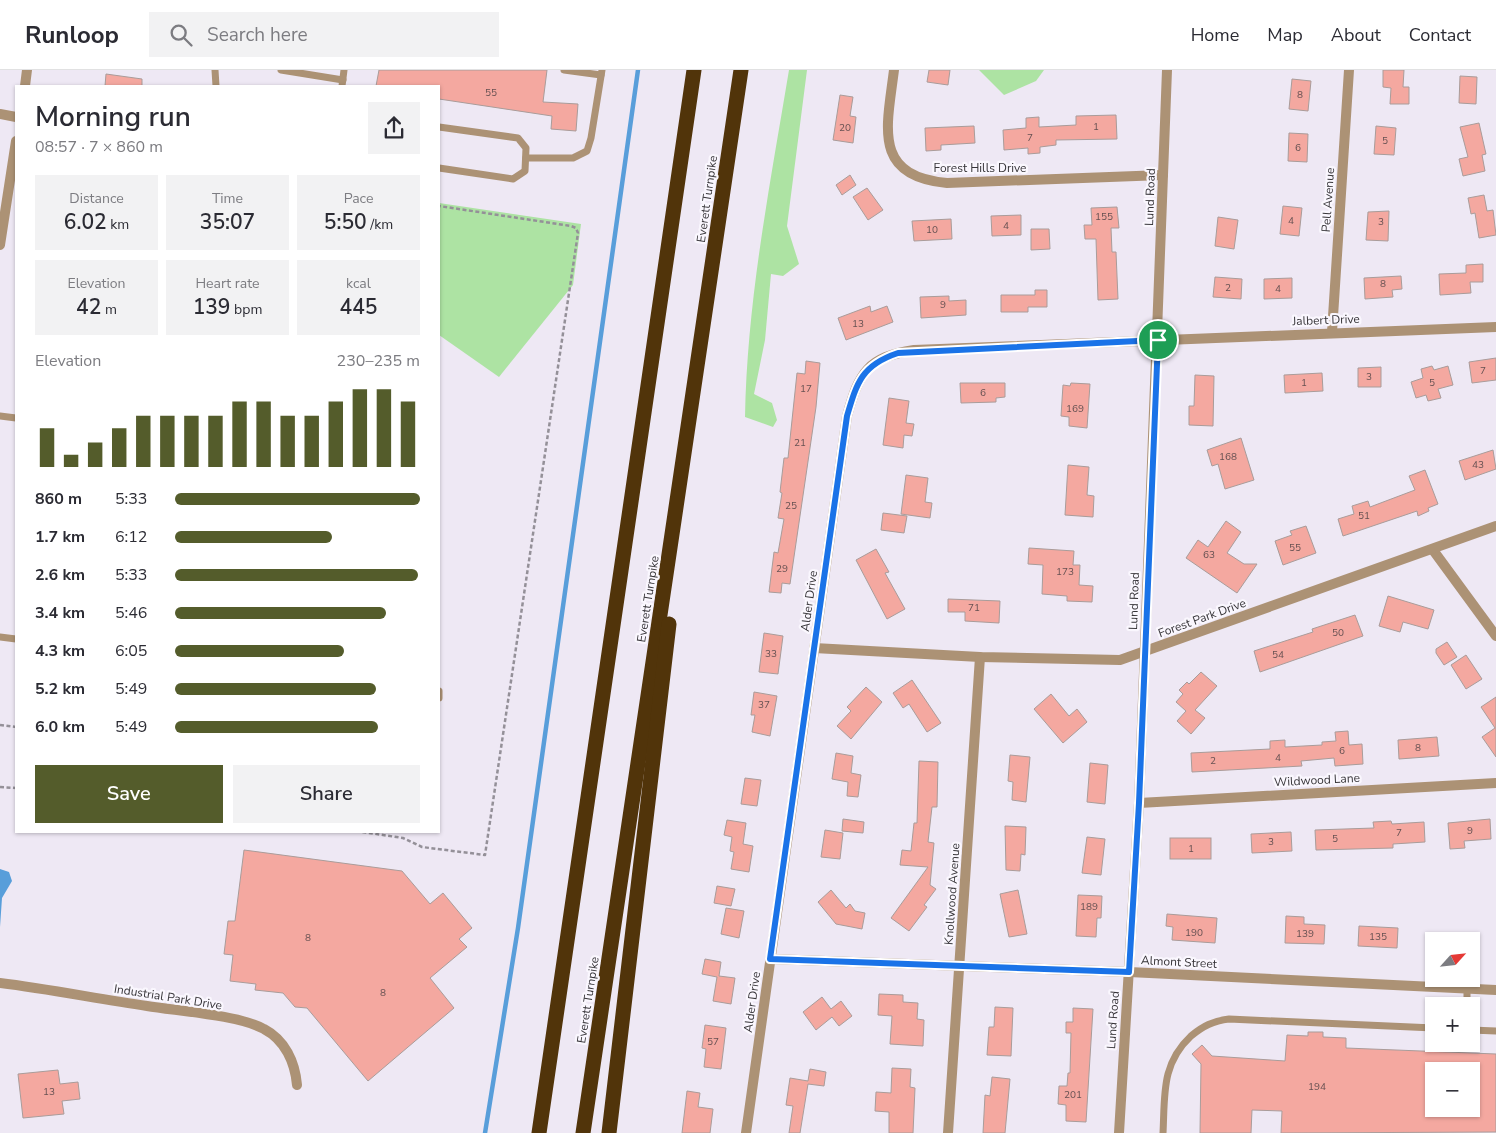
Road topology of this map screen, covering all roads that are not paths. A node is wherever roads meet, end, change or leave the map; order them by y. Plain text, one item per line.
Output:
1 (28, 70) edge
2 (215, 70) edge
3 (281, 70) edge
4 (344, 70) edge
5 (564, 70) edge
6 (694, 70) edge
7 (741, 70) edge
8 (894, 70) edge
9 (1167, 70) edge
10 (1349, 70) edge
11 (601, 72) edge
12 (342, 83) edge
13 (25, 85) edge
14 (216, 85) edge
15 (0, 114) edge
16 (15, 117) edge
17 (440, 127) edge
18 (15, 148) edge
19 (526, 158) junction
20 (440, 168) edge
21 (1163, 175) junction
22 (0, 245) edge
23 (704, 320) junction
24 (1496, 327) edge
25 (1332, 332) junction
26 (1158, 340) junction
27 (0, 416) edge
28 (15, 418) edge
29 (1496, 526) edge
30 (1433, 550) junction
31 (1496, 636) edge
32 (0, 637) edge
33 (15, 639) edge
34 (814, 648) junction
35 (1144, 653) junction
36 (980, 657) junction
37 (1496, 783) edge
38 (1139, 803) junction
39 (770, 959) junction
40 (960, 966) junction
41 (1129, 972) junction
42 (0, 983) edge
43 (1425, 986) edge
44 (1467, 988) joint
45 (1496, 990) edge
46 (1466, 997) edge
47 (1425, 1028) edge
48 (1480, 1030) edge
49 (1496, 1031) edge
50 (297, 1085) dead end
51 (539, 1133) edge
52 (583, 1133) edge
53 (610, 1133) edge
54 (746, 1133) edge
55 (948, 1133) edge
56 (1119, 1133) edge
57 (1163, 1133) edge

1 - 13 street
2 - 14 lane
3 - 12 lane
4 - 12 lane
5 - 11 lane
6 - 51 highway
7 - 23 highway, Everett Turnpike
8 - 21 street, Forest Hills Drive
9 - 21 street, Lund Road
10 - 25 street, Pell Avenue
11 - 19 lane
15 - 16 street
17 - 19 lane
18 - 22 street
19 - 20 lane
21 - 26 street, Lund Road
23 - 52 highway, Everett Turnpike
23 - 53 highway
24 - 25 street, Jalbert Drive
25 - 26 street, Jalbert Drive
26 - 34 street, Alder Drive
26 - 35 street, Lund Road
27 - 28 lane
29 - 30 street, Forest Park Drive
30 - 31 street
30 - 35 street, Forest Park Drive
32 - 33 lane
34 - 36 street, Forest Park Drive
34 - 39 street, Alder Drive
35 - 36 street, Forest Park Drive
35 - 38 street, Lund Road
36 - 40 street, Knollwood Avenue
37 - 38 street, Wildwood Lane
38 - 41 street, Lund Road
39 - 40 street, Almont Street
39 - 54 street, Alder Drive
40 - 41 street, Almont Street
40 - 55 street, Knollwood Avenue
41 - 43 street, Almont Street
41 - 56 street, Lund Road
42 - 50 street, Industrial Park Drive
44 - 45 street, Almont Street
44 - 46 lane
47 - 57 lane
48 - 49 lane

